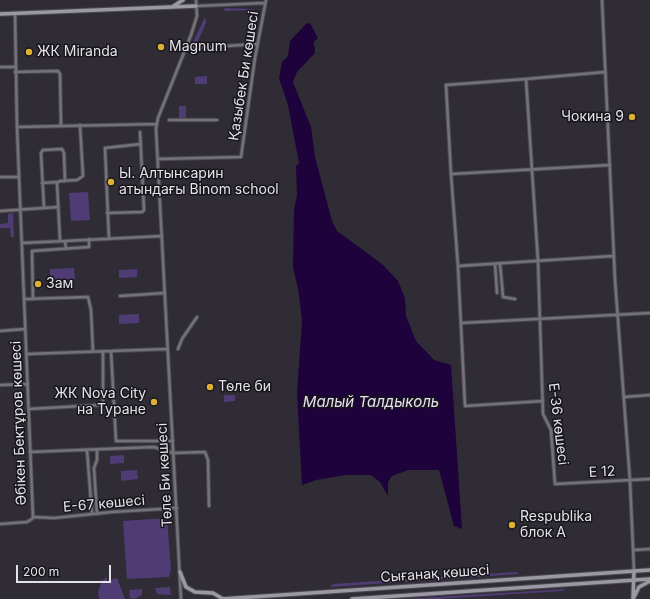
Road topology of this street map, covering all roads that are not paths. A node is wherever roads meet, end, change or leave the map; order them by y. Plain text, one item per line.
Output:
1 (183, 0) edge
2 (196, 0) edge
3 (602, 0) edge
4 (266, 2) edge
5 (196, 6) junction
6 (170, 8) junction
7 (0, 14) edge
8 (15, 14) junction
9 (257, 44) junction
10 (187, 46) junction
11 (0, 67) edge
12 (15, 67) junction
13 (15, 72) junction
14 (605, 72) junction
15 (526, 79) junction
16 (169, 120) dead end
17 (217, 120) dead end
18 (80, 124) junction
19 (157, 124) junction
20 (61, 125) junction
21 (17, 127) junction
22 (140, 132) dead end
23 (141, 144) junction
24 (158, 159) junction
25 (610, 165) junction
26 (531, 170) junction
27 (451, 174) junction
28 (0, 177) edge
29 (19, 177) junction
30 (65, 181) junction
31 (58, 182) junction
32 (42, 183) junction
33 (58, 207) junction
34 (44, 208) junction
35 (20, 210) junction
36 (0, 211) edge
37 (107, 213) junction
38 (162, 236) junction
39 (108, 239) junction
40 (89, 240) junction
41 (60, 241) junction
42 (65, 241) junction
43 (22, 242) junction
44 (66, 249) junction
45 (613, 256) junction
46 (538, 261) junction
47 (500, 263) junction
48 (495, 264) junction
49 (458, 266) junction
50 (165, 293) junction
51 (497, 293) dead end
52 (120, 296) dead end
53 (25, 299) junction
54 (33, 299) junction
55 (515, 299) dead end
56 (650, 313) edge
57 (618, 315) junction
58 (197, 317) dead end
59 (539, 318) junction
60 (461, 323) junction
61 (25, 329) junction
62 (0, 331) edge
63 (167, 349) junction
64 (178, 349) dead end
65 (111, 351) junction
66 (93, 352) junction
67 (103, 352) junction
68 (27, 354) junction
69 (28, 384) junction
70 (0, 385) edge
71 (650, 396) edge
72 (624, 397) junction
73 (543, 401) junction
74 (29, 409) junction
75 (173, 440) junction
76 (87, 450) junction
77 (97, 450) junction
78 (30, 452) junction
79 (173, 453) junction
80 (650, 480) edge
81 (630, 481) junction
82 (555, 484) joint
83 (209, 506) dead end
84 (177, 508) junction
85 (92, 514) junction
86 (97, 514) junction
87 (33, 517) junction
88 (0, 524) edge
89 (650, 549) edge
90 (634, 550) junction
91 (634, 570) junction
92 (650, 570) edge
93 (180, 572) junction
94 (634, 580) junction
95 (650, 580) edge
96 (181, 599) edge
97 (222, 599) edge
98 (352, 599) edge
99 (633, 599) edge

1 - 6 main road
2 - 5 street
3 - 14 street
4 - 5 street
4 - 9 street, Қазыбек Би көшесі
5 - 6 main road
5 - 10 street
6 - 8 main road
7 - 8 main road
8 - 12 street, Әбікен Бектұров көшесі
9 - 10 street
9 - 24 street, Қазыбек Би көшесі
10 - 19 street
11 - 12 street
12 - 13 street, Әбікен Бектұров көшесі
13 - 20 street
13 - 21 street, Әбікен Бектұров көшесі
14 - 15 street
14 - 25 street
15 - 26 street, Е-36 көшесі
15 - 27 street
16 - 17 street
18 - 19 street
18 - 20 street
18 - 30 street
19 - 24 street, Төле Би көшесі
20 - 21 street
21 - 29 street, Әбікен Бектұров көшесі
22 - 23 street
23 - 37 street
23 - 37 street
24 - 38 street, Төле Би көшесі
25 - 26 street
25 - 45 street
26 - 27 street
26 - 46 street, Е-36 көшесі
27 - 49 street
28 - 29 street
29 - 35 street, Әбікен Бектұров көшесі
30 - 31 street
30 - 32 street
31 - 32 street
31 - 33 street
32 - 34 street
33 - 34 street
33 - 41 street
34 - 35 street
35 - 36 street
35 - 43 street, Әбікен Бектұров көшесі
37 - 39 street
38 - 39 street
38 - 50 street, Төле Би көшесі
39 - 40 street
40 - 42 street
40 - 44 street
41 - 42 street
41 - 43 street
42 - 44 street
43 - 53 street, Әбікен Бектұров көшесі
44 - 54 street
45 - 46 street
45 - 57 street
46 - 47 street
46 - 59 street, Е-36 көшесі
47 - 48 street
47 - 55 street
48 - 49 street
48 - 51 street
49 - 60 street
50 - 52 street
50 - 63 street, Төле Би көшесі
53 - 54 street
53 - 61 street, Әбікен Бектұров көшесі
54 - 66 street
56 - 57 street
57 - 59 street
57 - 72 street
58 - 64 street
59 - 60 street
59 - 73 street, Е-36 көшесі
60 - 73 street
61 - 62 street, Әбікен Бектұров көшесі
61 - 68 street, Әбікен Бектұров көшесі
63 - 65 street
63 - 75 street, Төле Би көшесі
65 - 67 street
65 - 75 street
66 - 67 street
66 - 68 street
67 - 74 street
68 - 69 street, Әбікен Бектұров көшесі
69 - 70 street
69 - 74 street, Әбікен Бектұров көшесі
71 - 72 street
72 - 81 street
73 - 82 street, Е-36 көшесі
74 - 78 street, Әбікен Бектұров көшесі
75 - 79 street, Төле Би көшесі
76 - 77 street
76 - 78 street
76 - 85 street
77 - 79 street
77 - 86 street
78 - 87 street, Әбікен Бектұров көшесі
79 - 83 street
79 - 84 street, Төле Би көшесі
80 - 81 street, E 12
81 - 82 street, E 12
81 - 90 street
84 - 86 street, Е-67 көшесі
84 - 93 street, Төле Би көшесі
85 - 86 street, Е-67 көшесі
85 - 87 street, Е-67 көшесі
87 - 88 street
89 - 90 street
90 - 91 street
91 - 92 main road, Сығанақ көшесі
91 - 94 main road
91 - 97 main road, Сығанақ көшесі
93 - 96 street, Төле Би көшесі
93 - 97 main road
94 - 95 main road, Сығанақ көшесі
94 - 98 main road, Сығанақ көшесі
94 - 99 main road
95 - 99 main road

